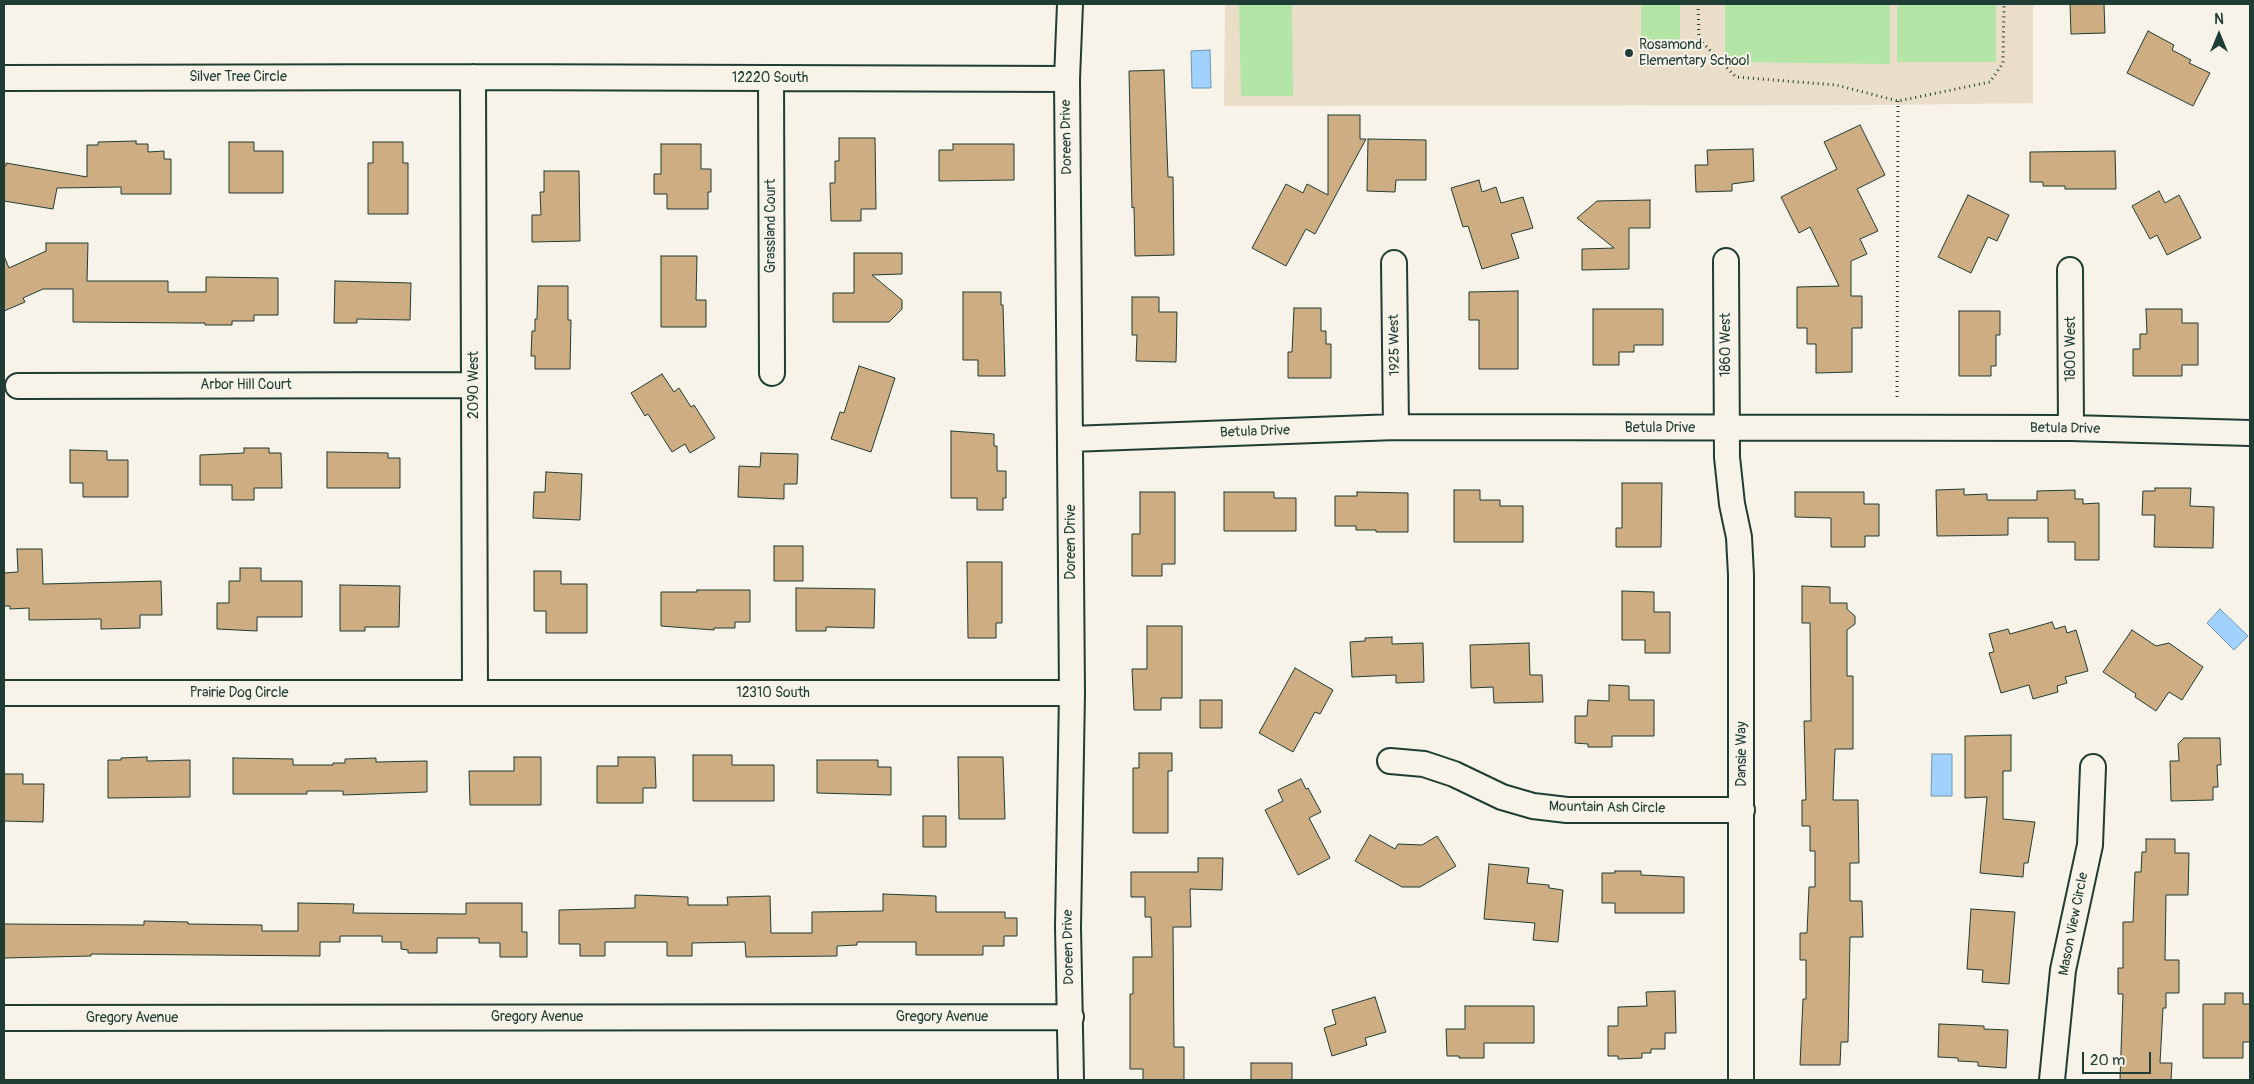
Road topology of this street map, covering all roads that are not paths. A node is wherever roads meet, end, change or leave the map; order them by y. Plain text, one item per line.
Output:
1 (1070, 4) edge
2 (473, 77) junction
3 (4, 78) edge
4 (771, 78) junction
5 (1067, 79) junction
6 (1726, 262) dead end
7 (1394, 263) dead end
8 (2070, 270) dead end
9 (772, 373) dead end
10 (474, 385) junction
11 (18, 386) dead end
12 (1396, 427) junction
13 (1726, 428) junction
14 (2071, 428) junction
15 (2250, 432) edge
16 (1070, 439) junction
17 (4, 693) edge
18 (475, 693) junction
19 (1072, 693) junction
20 (1390, 761) dead end
21 (2093, 767) dead end
22 (1742, 810) junction
23 (1071, 1017) junction
24 (4, 1018) edge
25 (1071, 1080) edge
26 (1741, 1080) edge
27 (2052, 1080) edge

1 - 5 street, Doreen Drive
2 - 3 street, Silver Tree Circle
2 - 4 street, 12220 South
2 - 10 street, 2090 West
4 - 5 street, 12220 South
4 - 9 street, Grassland Court
5 - 16 street, Doreen Drive
6 - 13 street, 1860 West
7 - 12 street, 1925 West
8 - 14 street, 1800 West
10 - 11 street, Arbor Hill Court
10 - 18 street, 2090 West
12 - 13 street, Betula Drive
12 - 16 street, Betula Drive
13 - 14 street, Betula Drive
13 - 22 street, Dansie Way
14 - 15 street, Betula Drive
16 - 19 street, Doreen Drive
17 - 18 street, Prairie Dog Circle
18 - 19 street, 12310 South
19 - 23 street, Doreen Drive
20 - 22 street, Mountain Ash Circle
21 - 27 street, Mason View Circle
22 - 26 street, Dansie Way
23 - 24 street, Gregory Avenue
23 - 25 street, Doreen Drive

